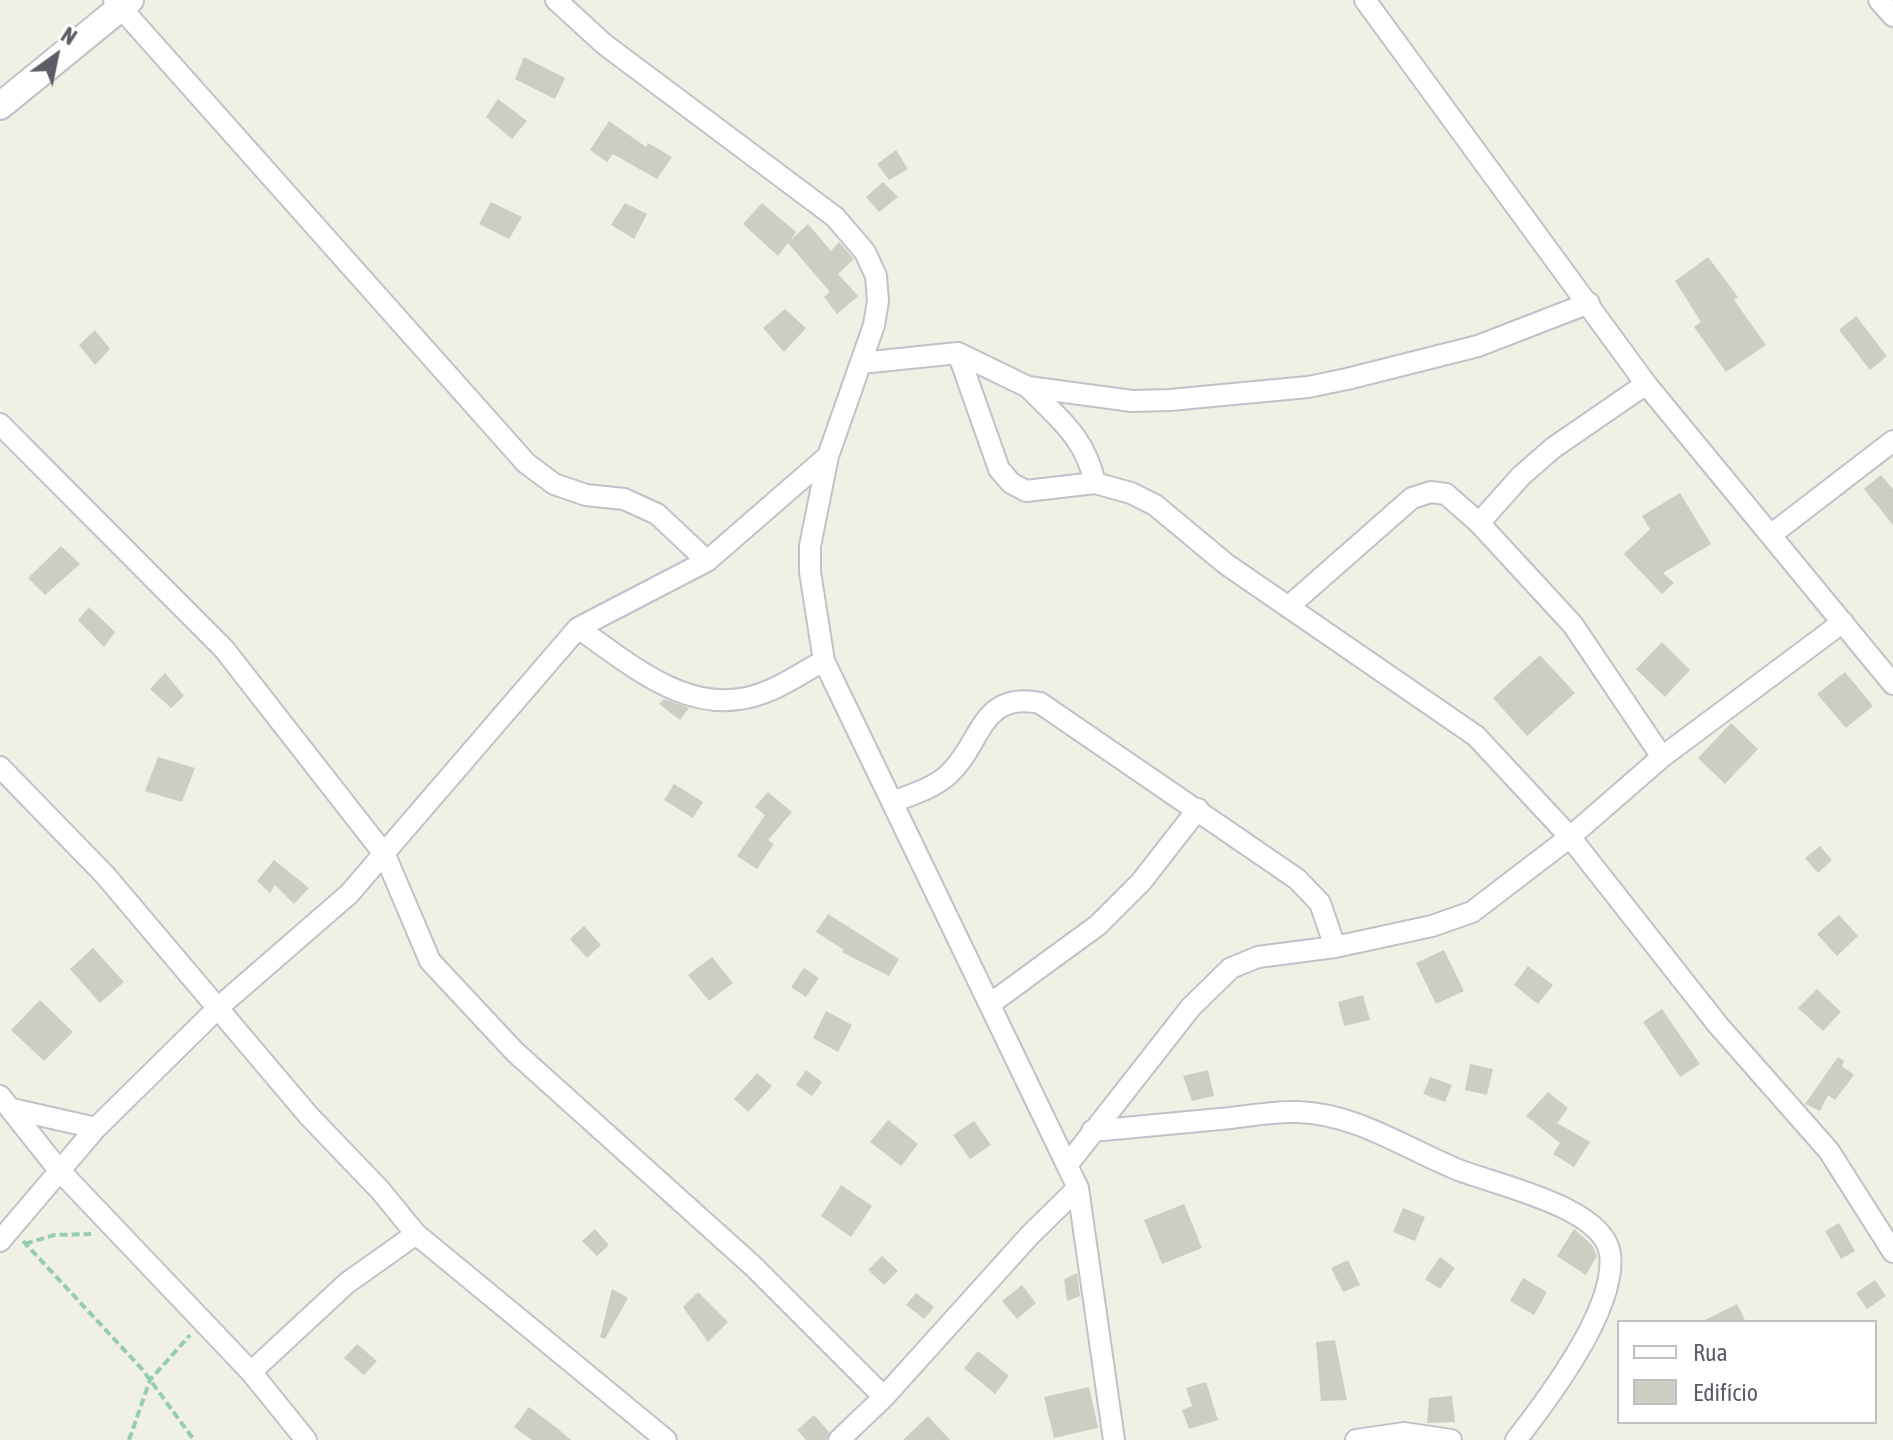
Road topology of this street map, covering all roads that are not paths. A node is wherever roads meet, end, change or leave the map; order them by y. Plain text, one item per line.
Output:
1 (556, 0) edge
2 (1365, 0) edge
3 (1879, 0) edge
4 (122, 2) edge
5 (1893, 16) edge
6 (0, 106) edge
7 (1589, 303) junction
8 (958, 353) junction
9 (861, 363) junction
10 (1646, 384) junction
11 (1028, 387) junction
12 (0, 424) edge
13 (1893, 441) edge
14 (828, 456) junction
15 (1095, 483) junction
16 (1479, 523) junction
17 (1772, 534) junction
18 (707, 561) junction
19 (1288, 607) junction
20 (1843, 622) junction
21 (578, 628) junction
22 (824, 661) junction
23 (1893, 684) edge
24 (1662, 757) junction
25 (0, 767) edge
26 (893, 802) junction
27 (1198, 809) junction
28 (1570, 837) junction
29 (385, 855) junction
30 (1335, 947) junction
31 (990, 1004) junction
32 (220, 1006) junction
33 (6, 1102) edge
34 (96, 1128) junction
35 (1092, 1131) junction
36 (1068, 1164) junction
37 (58, 1169) junction
38 (1078, 1188) junction
39 (416, 1234) junction
40 (11, 1242) edge
41 (1893, 1252) edge
42 (251, 1372) junction
43 (884, 1397) junction
44 (306, 1440) edge
45 (666, 1440) edge
46 (839, 1440) edge
47 (1114, 1440) edge
48 (1356, 1440) edge
49 (1451, 1440) edge
50 (1516, 1440) edge

1 - 9 street
2 - 7 street
3 - 5 street
4 - 6 street
4 - 18 street
7 - 10 street
7 - 11 street
8 - 9 street
8 - 11 street
8 - 15 street
9 - 14 street
10 - 16 street
10 - 17 street
11 - 15 street
12 - 29 street
13 - 17 street
14 - 18 street
14 - 22 street
15 - 19 street
16 - 19 street
16 - 24 street
17 - 20 street
18 - 21 street
19 - 28 street
20 - 23 street
20 - 24 street
21 - 22 street
21 - 29 street
22 - 26 street
24 - 28 street
25 - 32 street
26 - 27 street
26 - 31 street
27 - 30 street
27 - 31 street
28 - 30 street
28 - 41 street
29 - 32 street
29 - 43 street
30 - 35 street
31 - 36 street
32 - 34 street
32 - 39 street
33 - 34 street
33 - 37 street
34 - 37 street
35 - 36 street
35 - 50 street
36 - 38 street
37 - 40 street
37 - 42 street
38 - 43 street
38 - 47 street
39 - 42 street
39 - 45 street
42 - 44 street
43 - 46 street
48 - 49 street

